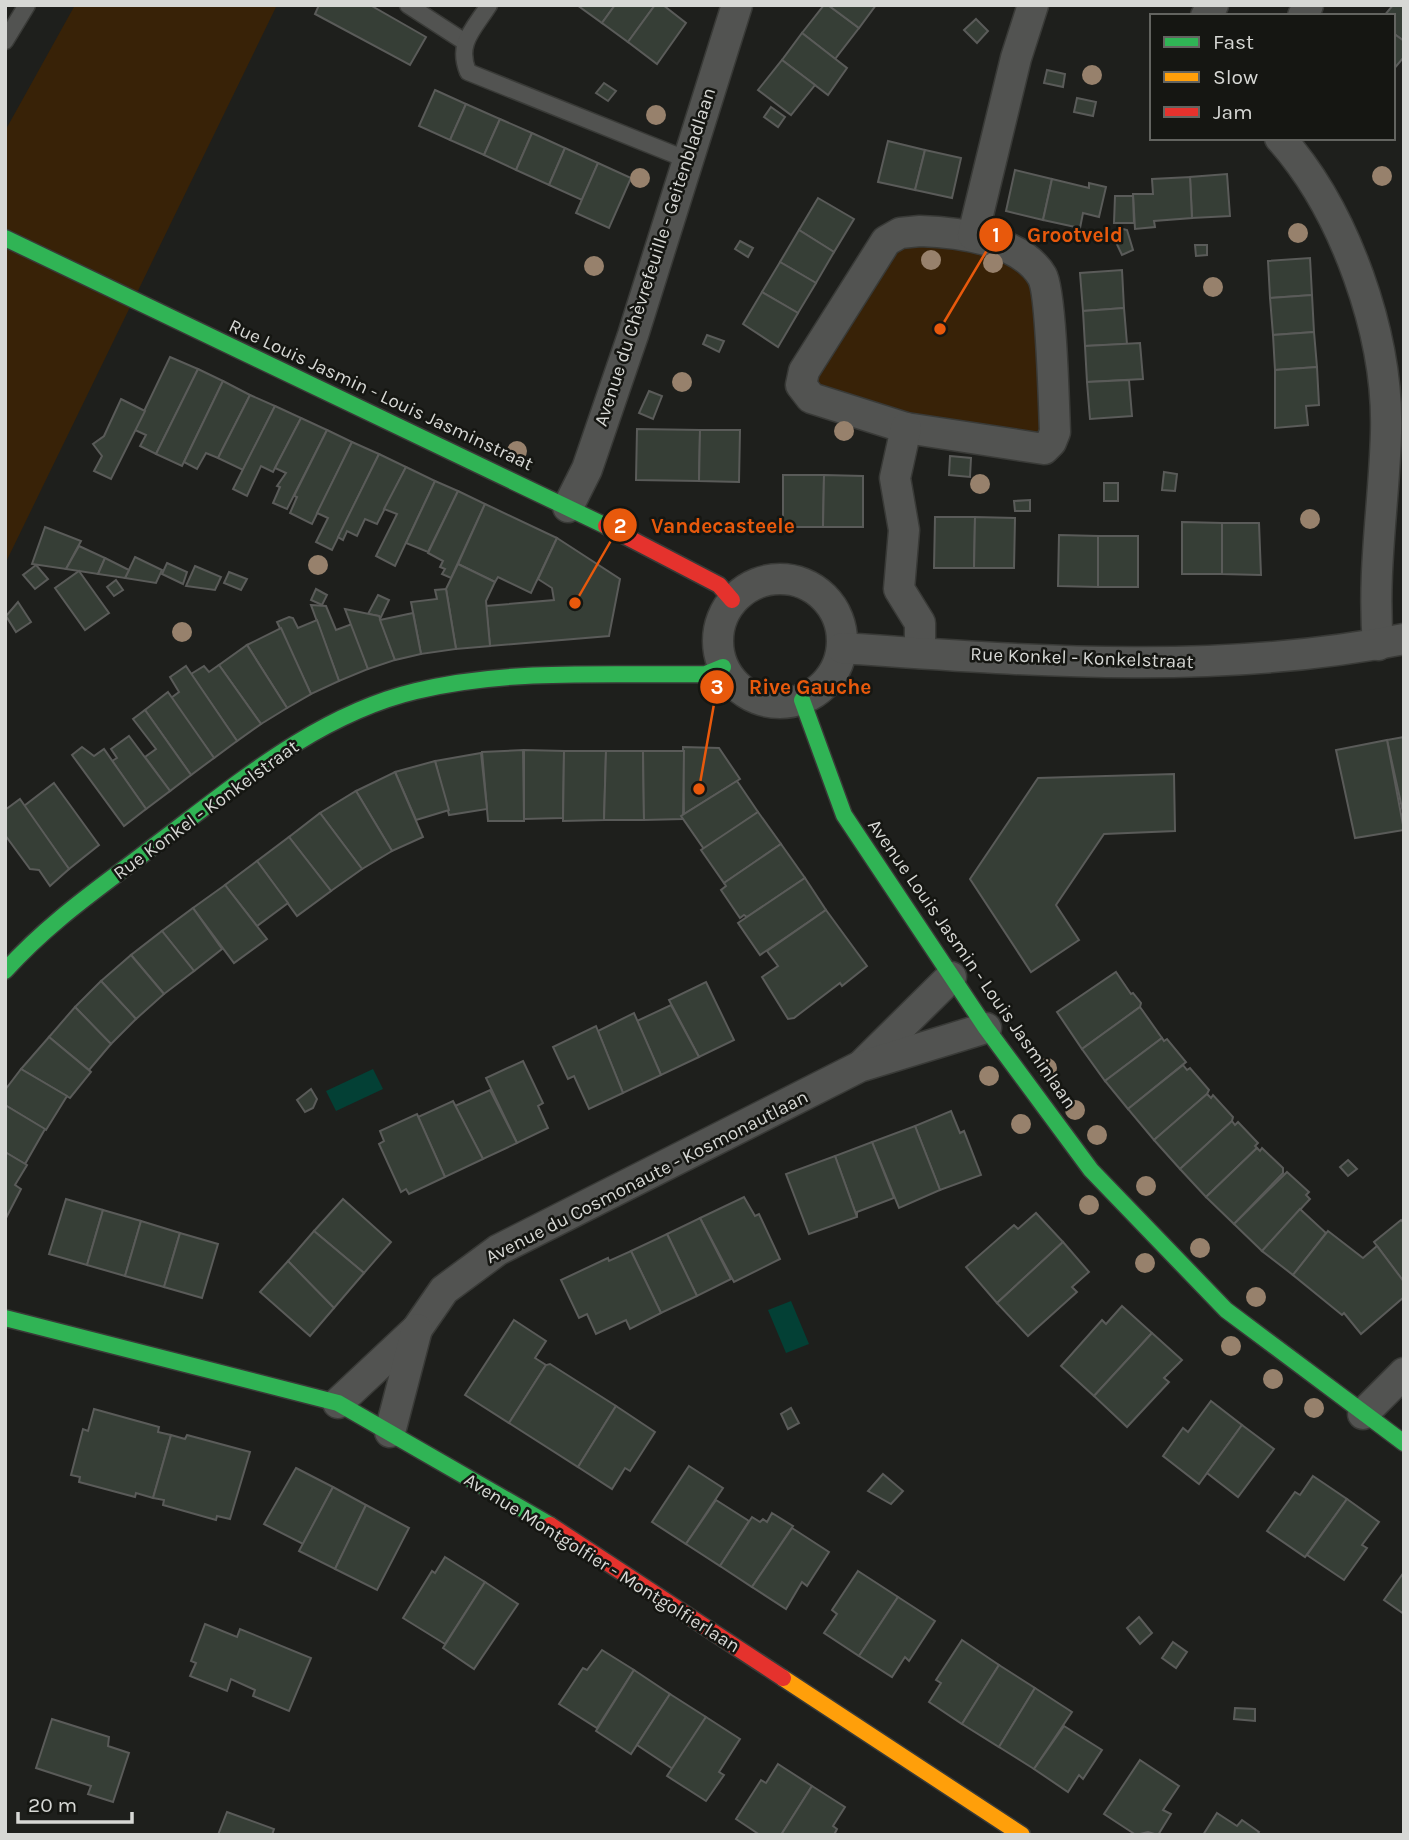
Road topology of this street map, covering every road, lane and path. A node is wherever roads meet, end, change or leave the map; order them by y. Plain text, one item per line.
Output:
1 (27, 5) edge
2 (408, 5) edge
3 (489, 5) edge
4 (1033, 5) edge
5 (728, 9) edge
6 (5, 41) edge
7 (465, 42) junction
8 (1282, 140) edge
9 (688, 160) junction
10 (973, 235) junction
11 (5, 238) edge
12 (906, 428) junction
13 (568, 507) junction
14 (732, 600) junction
15 (1391, 642) edge
16 (842, 648) junction
17 (920, 653) junction
18 (723, 667) junction
19 (802, 700) junction
20 (5, 971) edge
21 (951, 977) junction
22 (986, 1028) junction
23 (859, 1067) junction
24 (5, 1308) edge
25 (19, 1320) edge
26 (417, 1329) junction
27 (1404, 1373) edge
28 (338, 1403) junction
29 (1363, 1414) junction
30 (390, 1433) junction
31 (1403, 1442) edge
32 (1022, 1835) edge

1 - 6 lane
2 - 7 lane
3 - 7 lane
4 - 10 street
5 - 9 street, Avenue du Chèvrefeuille - Geitenbladlaan
7 - 9 lane
8 - 15 street
9 - 13 street, Avenue du Chèvrefeuille - Geitenbladlaan
10 - 12 street
10 - 12 street
11 - 13 street, Rue Louis Jasmin - Louis Jasminstraat
12 - 17 street
13 - 14 street, Rue Louis Jasmin - Louis Jasminstraat
14 - 16 street
14 - 18 street
15 - 17 street, Rue Konkel - Konkelstraat
16 - 17 street, Rue Konkel - Konkelstraat
16 - 19 street
18 - 19 street
18 - 20 street, Rue Konkel - Konkelstraat
19 - 21 street, Avenue Louis Jasmin - Louis Jasminlaan
21 - 22 street, Avenue Louis Jasmin - Louis Jasminlaan
21 - 23 street, Avenue du Cosmonaute - Kosmonautlaan
22 - 23 street, Avenue du Cosmonaute - Kosmonautlaan
22 - 29 street, Avenue Louis Jasmin - Louis Jasminlaan
23 - 26 street, Avenue du Cosmonaute - Kosmonautlaan
24 - 25 street, Avenue Montgolfier - Montgolfierlaan
25 - 28 street, Avenue Montgolfier - Montgolfierlaan
26 - 28 street, Avenue du Cosmonaute - Kosmonautlaan
26 - 30 street, Avenue du Cosmonaute - Kosmonautlaan
27 - 29 street
28 - 30 street, Avenue Montgolfier - Montgolfierlaan
29 - 31 street, Avenue Louis Jasmin - Louis Jasminlaan
30 - 32 street, Avenue Montgolfier - Montgolfierlaan

